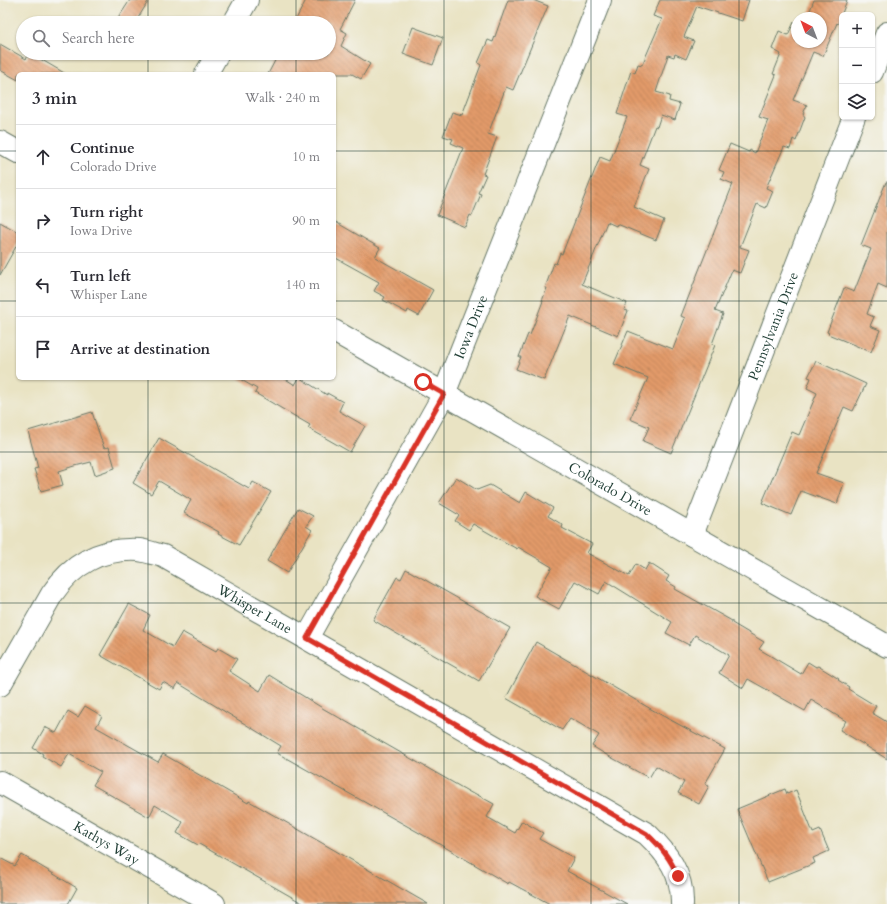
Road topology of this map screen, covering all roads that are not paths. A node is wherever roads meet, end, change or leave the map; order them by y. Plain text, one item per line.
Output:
1 (246, 0) edge
2 (600, 0) edge
3 (238, 16) edge
4 (887, 33) edge
5 (214, 60) edge
6 (875, 64) edge
7 (207, 72) edge
8 (853, 120) edge
9 (0, 142) edge
10 (16, 151) edge
11 (336, 332) edge
12 (444, 394) junction
13 (692, 535) junction
14 (307, 638) junction
15 (887, 646) edge
16 (0, 685) edge
17 (0, 782) edge
18 (214, 904) edge
19 (682, 904) edge

1 - 3 street
2 - 12 street, Iowa Drive
4 - 6 street
5 - 7 street
8 - 13 street, Pennsylvania Drive
9 - 10 street
11 - 12 street, Colorado Drive
12 - 13 street, Colorado Drive
12 - 14 street, Iowa Drive
13 - 15 street, Colorado Drive
14 - 16 street, Whisper Lane
14 - 19 street, Whisper Lane
17 - 18 street, Kathys Way

